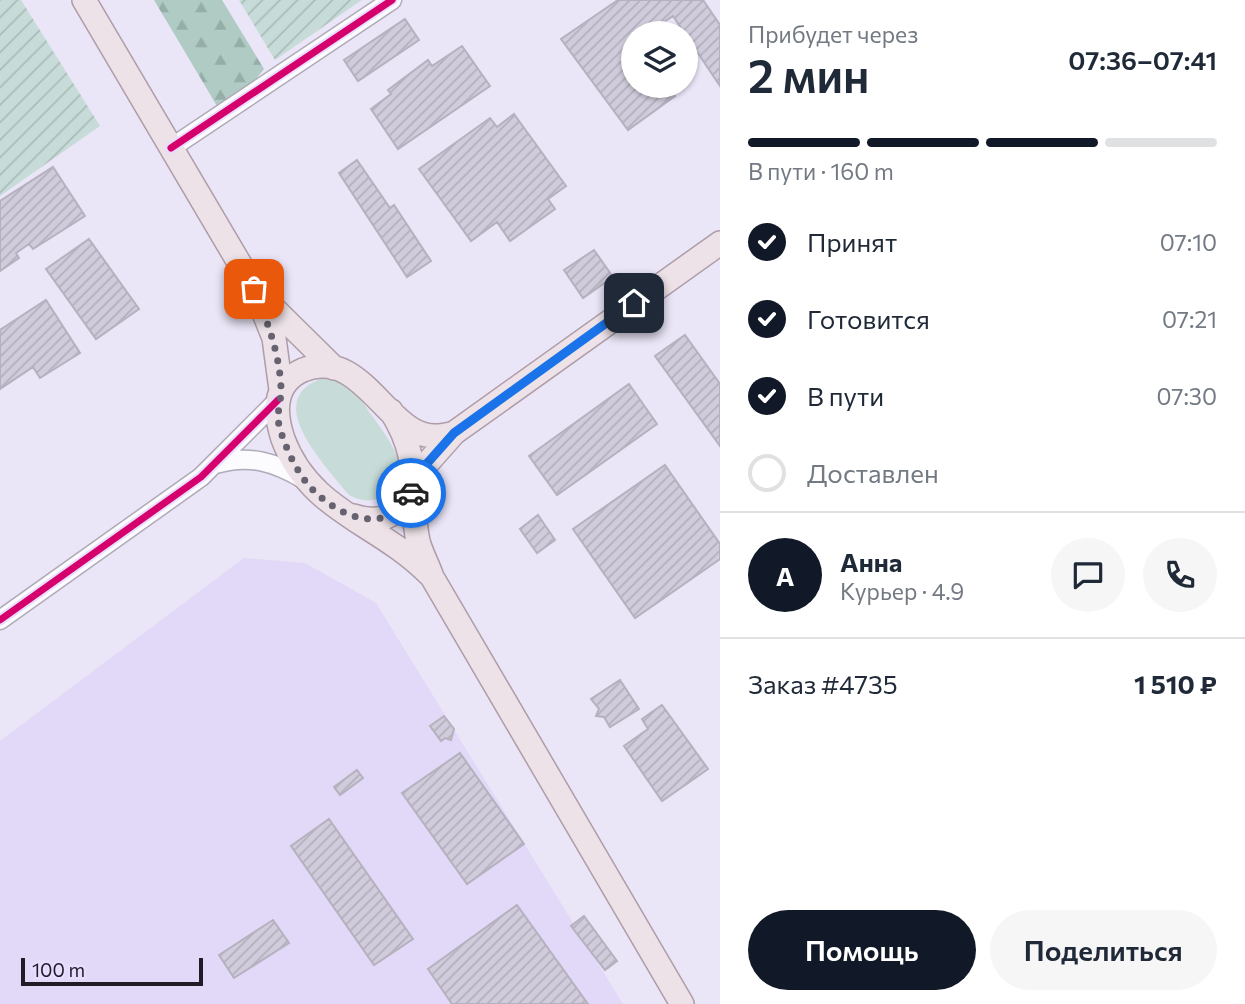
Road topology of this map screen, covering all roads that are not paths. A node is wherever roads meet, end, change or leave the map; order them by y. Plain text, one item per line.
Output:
1 (84, 0) edge
2 (392, 0) edge
3 (171, 148) junction
4 (720, 243) edge
5 (254, 289) junction
6 (334, 368) junction
7 (280, 395) junction
8 (391, 411) junction
9 (454, 433) junction
10 (216, 464) junction
11 (305, 481) junction
12 (415, 482) junction
13 (343, 511) junction
14 (432, 577) junction
15 (0, 620) edge
16 (682, 1004) edge

1 - 3 main road
2 - 3 street
3 - 5 main road
4 - 9 main road
5 - 6 main road
5 - 7 main road
6 - 7 main road
6 - 8 main road
7 - 10 street
7 - 11 main road
8 - 9 main road
8 - 12 main road
9 - 12 main road
10 - 11 street
10 - 15 street
11 - 13 main road
12 - 13 main road
12 - 14 main road
13 - 14 main road
14 - 16 main road

